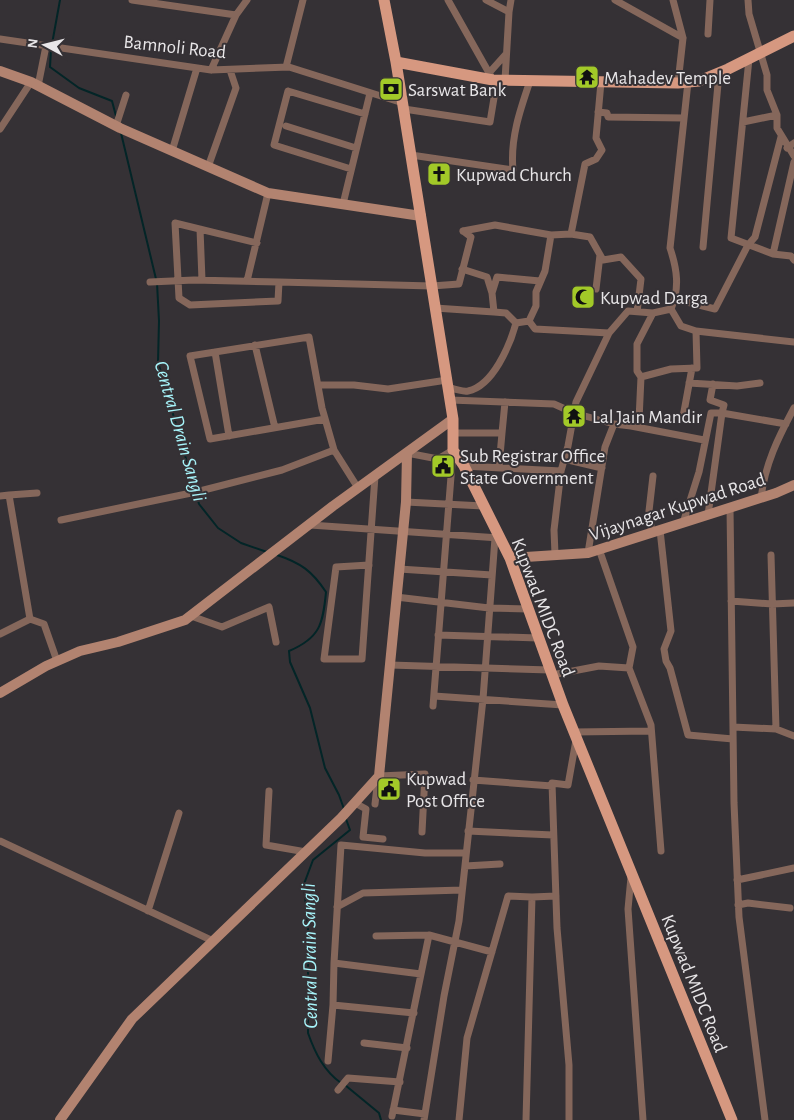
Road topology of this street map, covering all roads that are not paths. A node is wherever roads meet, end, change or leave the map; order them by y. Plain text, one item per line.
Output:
1 (132, 0) edge
2 (247, 0) edge
3 (303, 0) edge
4 (384, 0) edge
5 (448, 0) edge
6 (486, 0) edge
7 (510, 0) edge
8 (615, 0) edge
9 (673, 0) edge
10 (710, 0) edge
11 (748, 0) edge
12 (509, 12) junction
13 (236, 15) junction
14 (708, 34) dead end
15 (794, 36) edge
16 (683, 38) junction
17 (0, 39) edge
18 (46, 46) junction
19 (760, 51) junction
20 (506, 54) junction
21 (749, 59) junction
22 (396, 62) junction
23 (286, 67) junction
24 (197, 68) junction
25 (211, 70) junction
26 (230, 70) junction
27 (0, 71) edge
28 (719, 73) junction
29 (496, 78) junction
30 (530, 81) junction
31 (600, 82) junction
32 (683, 83) junction
33 (35, 84) junction
34 (370, 93) junction
35 (126, 95) dead end
36 (403, 106) junction
37 (598, 112) junction
38 (365, 114) junction
39 (777, 115) junction
40 (684, 118) junction
41 (743, 122) junction
42 (116, 126) junction
43 (286, 126) dead end
44 (0, 129) edge
45 (781, 137) junction
46 (794, 143) edge
47 (356, 148) junction
48 (788, 148) junction
49 (172, 151) junction
50 (411, 155) junction
51 (794, 156) edge
52 (794, 162) edge
53 (208, 167) junction
54 (351, 170) junction
55 (268, 193) junction
56 (342, 204) junction
57 (421, 216) junction
58 (200, 229) junction
59 (572, 234) junction
60 (551, 235) junction
61 (257, 243) junction
62 (748, 246) junction
63 (703, 247) dead end
64 (773, 254) junction
65 (600, 255) junction
66 (794, 260) edge
67 (462, 269) junction
68 (202, 280) junction
69 (178, 281) junction
70 (246, 281) junction
71 (540, 281) junction
72 (150, 282) dead end
73 (280, 282) junction
74 (432, 286) junction
75 (596, 289) dead end
76 (492, 293) junction
77 (675, 299) junction
78 (435, 308) junction
79 (671, 309) junction
80 (494, 312) junction
81 (637, 312) junction
82 (653, 313) junction
83 (529, 321) junction
84 (516, 323) junction
85 (696, 331) junction
86 (609, 333) junction
87 (794, 342) edge
88 (255, 345) junction
89 (215, 352) junction
90 (692, 368) junction
91 (641, 377) junction
92 (448, 383) junction
93 (689, 383) junction
94 (760, 383) dead end
95 (713, 384) junction
96 (318, 385) junction
97 (450, 400) junction
98 (506, 402) junction
99 (794, 408) edge
100 (574, 413) junction
101 (722, 413) junction
102 (684, 417) dead end
103 (453, 419) junction
104 (325, 420) junction
105 (614, 424) junction
106 (786, 424) junction
107 (631, 426) junction
108 (275, 428) junction
109 (453, 433) junction
110 (502, 433) junction
111 (229, 436) junction
112 (704, 440) junction
113 (334, 450) junction
114 (453, 450) junction
115 (407, 453) junction
116 (564, 459) junction
117 (464, 466) junction
118 (499, 467) junction
119 (602, 468) junction
120 (561, 470) junction
121 (375, 476) junction
122 (653, 476) dead end
123 (794, 484) edge
124 (358, 488) junction
125 (37, 493) dead end
126 (9, 495) junction
127 (0, 496) edge
128 (761, 498) junction
129 (406, 502) junction
130 (448, 506) junction
131 (483, 506) junction
132 (730, 508) junction
133 (708, 515) junction
134 (61, 520) dead end
135 (684, 523) junction
136 (310, 525) junction
137 (372, 530) junction
138 (656, 531) junction
139 (403, 532) junction
140 (446, 536) junction
141 (498, 538) junction
142 (599, 549) junction
143 (588, 553) junction
144 (555, 554) junction
145 (771, 555) dead end
146 (510, 558) junction
147 (369, 565) junction
148 (399, 569) junction
149 (443, 572) junction
150 (492, 575) junction
151 (396, 597) junction
152 (441, 602) junction
153 (731, 602) junction
154 (794, 603) edge
155 (772, 604) junction
156 (489, 608) junction
157 (528, 609) junction
158 (191, 616) junction
159 (30, 619) junction
160 (0, 634) edge
161 (438, 635) junction
162 (486, 638) junction
163 (538, 638) junction
164 (276, 642) dead end
165 (57, 661) junction
166 (390, 665) junction
167 (436, 666) junction
168 (484, 668) junction
169 (629, 668) junction
170 (551, 673) junction
171 (0, 693) edge
172 (434, 696) junction
173 (483, 700) junction
174 (563, 705) junction
175 (433, 706) dead end
176 (733, 727) junction
177 (776, 729) junction
178 (651, 731) junction
179 (575, 735) junction
180 (794, 736) edge
181 (733, 739) junction
182 (379, 777) junction
183 (473, 780) junction
184 (552, 786) junction
185 (270, 791) dead end
186 (355, 802) junction
187 (375, 804) dead end
188 (179, 813) dead end
189 (468, 831) junction
190 (422, 832) dead end
191 (553, 835) junction
192 (383, 839) dead end
193 (1, 843) edge
194 (661, 851) dead end
195 (306, 852) junction
196 (466, 853) junction
197 (500, 864) dead end
198 (465, 866) junction
199 (794, 868) edge
200 (632, 871) junction
201 (737, 880) junction
202 (462, 890) junction
203 (556, 896) junction
204 (532, 897) junction
205 (738, 905) junction
206 (337, 907) junction
207 (790, 908) dead end
208 (148, 911) junction
209 (428, 935) junction
210 (376, 936) dead end
211 (213, 941) junction
212 (455, 943) junction
213 (492, 952) junction
214 (334, 963) junction
215 (421, 974) junction
216 (333, 1005) junction
217 (414, 1013) junction
218 (364, 1043) dead end
219 (407, 1048) junction
220 (328, 1061) dead end
221 (400, 1082) junction
222 (338, 1090) dead end
223 (424, 1117) edge
224 (60, 1120) edge
225 (459, 1120) edge
226 (526, 1120) edge
227 (569, 1120) edge
228 (644, 1120) edge
229 (732, 1120) edge
230 (765, 1120) edge

1 - 13 street
2 - 13 street
3 - 23 street
4 - 22 main road
5 - 29 street
6 - 12 street
7 - 12 street
8 - 16 street
9 - 16 street
10 - 14 street
11 - 19 street
12 - 20 street
13 - 25 street
15 - 19 main road
16 - 32 street
17 - 18 street, Bamnoli Road
18 - 24 street, Bamnoli Road
18 - 33 street
19 - 21 main road
19 - 39 street
20 - 29 street
20 - 29 street
21 - 28 main road
21 - 41 street
22 - 29 main road
22 - 36 main road
23 - 26 street, Bamnoli Road
23 - 34 street, Bamnoli Road
24 - 25 street, Bamnoli Road
24 - 49 street
25 - 26 street, Bamnoli Road
26 - 53 street
27 - 33 street
28 - 32 main road
28 - 63 street
29 - 30 main road
29 - 36 street, Bamnoli Road
30 - 31 main road
30 - 50 street
31 - 32 main road
31 - 37 street
32 - 40 street
33 - 42 street
33 - 44 street
34 - 36 street, Bamnoli Road
34 - 38 street
35 - 42 street
36 - 50 main road
37 - 40 street
37 - 59 street
38 - 47 street
38 - 54 street
39 - 41 street
39 - 45 street
40 - 77 street
41 - 62 street
42 - 49 street
43 - 47 street
45 - 48 street
45 - 62 street
46 - 48 street
47 - 54 street
48 - 51 street
49 - 53 street
50 - 57 main road
52 - 64 street
53 - 55 street
54 - 56 street
55 - 56 street
55 - 61 street
56 - 57 street
57 - 74 main road
58 - 61 street
58 - 68 street
58 - 69 street
59 - 60 street
59 - 65 street
60 - 67 street
60 - 71 street
61 - 70 street
62 - 64 street
62 - 77 street
64 - 66 street
65 - 75 street
65 - 81 street
67 - 74 street
67 - 76 street
68 - 69 street
68 - 70 street
69 - 72 street
69 - 73 street
70 - 73 street
71 - 76 street
71 - 83 street
73 - 74 street
74 - 78 main road
76 - 80 street
77 - 79 street
78 - 80 street
78 - 92 main road
79 - 82 street
79 - 85 street
80 - 84 street
81 - 82 street
81 - 86 street
82 - 91 street
83 - 84 street
83 - 86 street
84 - 92 street
85 - 87 street
85 - 90 street
86 - 100 street
88 - 89 street
88 - 96 street
88 - 108 street
89 - 111 street
89 - 111 street
90 - 91 street
90 - 93 street
91 - 107 street
92 - 96 street
92 - 97 main road
93 - 95 street
93 - 102 street
94 - 95 street
95 - 101 street
96 - 104 street
97 - 98 street
97 - 103 main road
98 - 100 street
98 - 110 street
99 - 106 street
100 - 105 street
100 - 116 street
101 - 106 street
101 - 112 street
101 - 133 street
103 - 109 main road
103 - 115 street
104 - 108 street
104 - 113 street
105 - 107 street
105 - 119 street
106 - 128 street
107 - 112 street
108 - 111 street
109 - 110 street
109 - 114 main road
110 - 118 street
112 - 135 street
113 - 124 street
113 - 134 street
114 - 115 street
114 - 117 main road, Kupwad MIDC Road
114 - 130 street
115 - 121 street
115 - 129 street
116 - 119 street
116 - 120 street
117 - 118 street
117 - 131 main road, Kupwad MIDC Road
118 - 120 street
119 - 143 street
120 - 144 street
121 - 124 street
121 - 137 street
122 - 138 street
123 - 128 street, Vijaynagar Kupwad Road
124 - 136 street
125 - 126 street
126 - 127 street
126 - 159 street
128 - 132 street, Vijaynagar Kupwad Road
129 - 130 street
129 - 139 street
130 - 131 street
130 - 140 street
131 - 141 main road, Kupwad MIDC Road
132 - 133 street, Vijaynagar Kupwad Road
132 - 153 street
133 - 135 street, Vijaynagar Kupwad Road
135 - 138 street, Vijaynagar Kupwad Road
136 - 137 street
136 - 158 street
137 - 139 street
137 - 147 street
138 - 142 street, Vijaynagar Kupwad Road
138 - 181 street
139 - 140 street
139 - 148 street
140 - 141 street
140 - 149 street
141 - 146 main road, Kupwad MIDC Road
141 - 150 street
142 - 143 street, Vijaynagar Kupwad Road
142 - 169 street
143 - 144 street, Vijaynagar Kupwad Road
144 - 146 street, Vijaynagar Kupwad Road
145 - 155 street
146 - 157 main road, Kupwad MIDC Road
147 - 147 street
148 - 149 street
148 - 151 street
149 - 150 street
149 - 152 street
150 - 156 street
151 - 152 street
151 - 166 street
152 - 156 street
152 - 161 street
153 - 155 street
153 - 176 street
154 - 155 street
155 - 177 street
156 - 157 street
156 - 162 street
157 - 163 main road, Kupwad MIDC Road
158 - 164 street
158 - 165 street
159 - 160 street
159 - 165 street
161 - 162 street
161 - 167 street
162 - 163 street
162 - 168 street
163 - 170 main road, Kupwad MIDC Road
165 - 171 street
166 - 167 street
166 - 182 street
167 - 168 street
167 - 172 street
168 - 170 street
168 - 173 street
169 - 170 street
169 - 178 street
170 - 174 main road, Kupwad MIDC Road
172 - 173 street
172 - 175 street
173 - 174 street
173 - 183 street
174 - 179 main road, Kupwad MIDC Road
176 - 177 street
176 - 181 street
177 - 180 street
178 - 179 street
178 - 194 street
179 - 184 street
179 - 200 main road, Kupwad MIDC Road
181 - 201 street
182 - 186 street
182 - 187 street
182 - 190 street
183 - 184 street
183 - 189 street
184 - 191 street
185 - 195 street
186 - 192 street
186 - 195 street
188 - 208 street
189 - 191 street
189 - 196 street
191 - 203 street
193 - 208 street
195 - 211 street
196 - 198 street
196 - 206 street
197 - 198 street
198 - 202 street
199 - 201 street
200 - 228 street
200 - 229 main road, Kupwad MIDC Road
201 - 205 street
202 - 206 street
202 - 212 street
203 - 204 street
203 - 227 street
204 - 213 street
204 - 226 street
205 - 207 street
205 - 230 street
206 - 214 street
208 - 211 street
209 - 210 street
209 - 212 street
209 - 215 street
211 - 224 street
212 - 213 street
212 - 223 street
213 - 225 street
214 - 215 street
214 - 216 street
215 - 217 street
216 - 217 street
216 - 220 street
217 - 219 street
218 - 219 street
219 - 221 street
221 - 222 street
221 - 223 street

